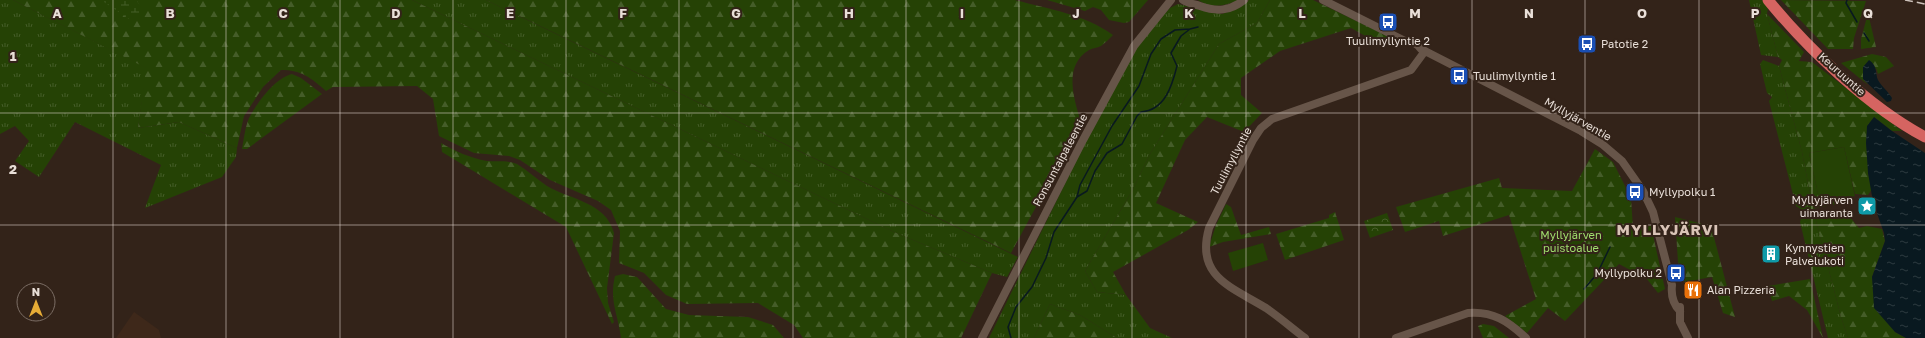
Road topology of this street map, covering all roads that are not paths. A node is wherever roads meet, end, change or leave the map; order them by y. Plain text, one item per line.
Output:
1 (1171, 0) edge
2 (1183, 0) edge
3 (1244, 0) edge
4 (1323, 0) edge
5 (1768, 0) edge
6 (1197, 3) edge
7 (1423, 50) junction
8 (1925, 137) edge
9 (1680, 313) junction
10 (982, 338) edge
11 (1305, 338) edge
12 (1396, 338) edge
13 (1526, 338) edge
14 (1688, 338) edge
15 (1691, 338) edge

1 - 10 street, Ronsuntaipaleentie
2 - 6 street
3 - 6 street
4 - 7 street, Myllyjärventie
5 - 8 highway, Keuruuntie
7 - 9 street, Myllyjärventie
7 - 11 street, Tuulimyllyntie
9 - 14 street, Myllyjärventie
9 - 15 street, Myllyjärventie
12 - 13 street

